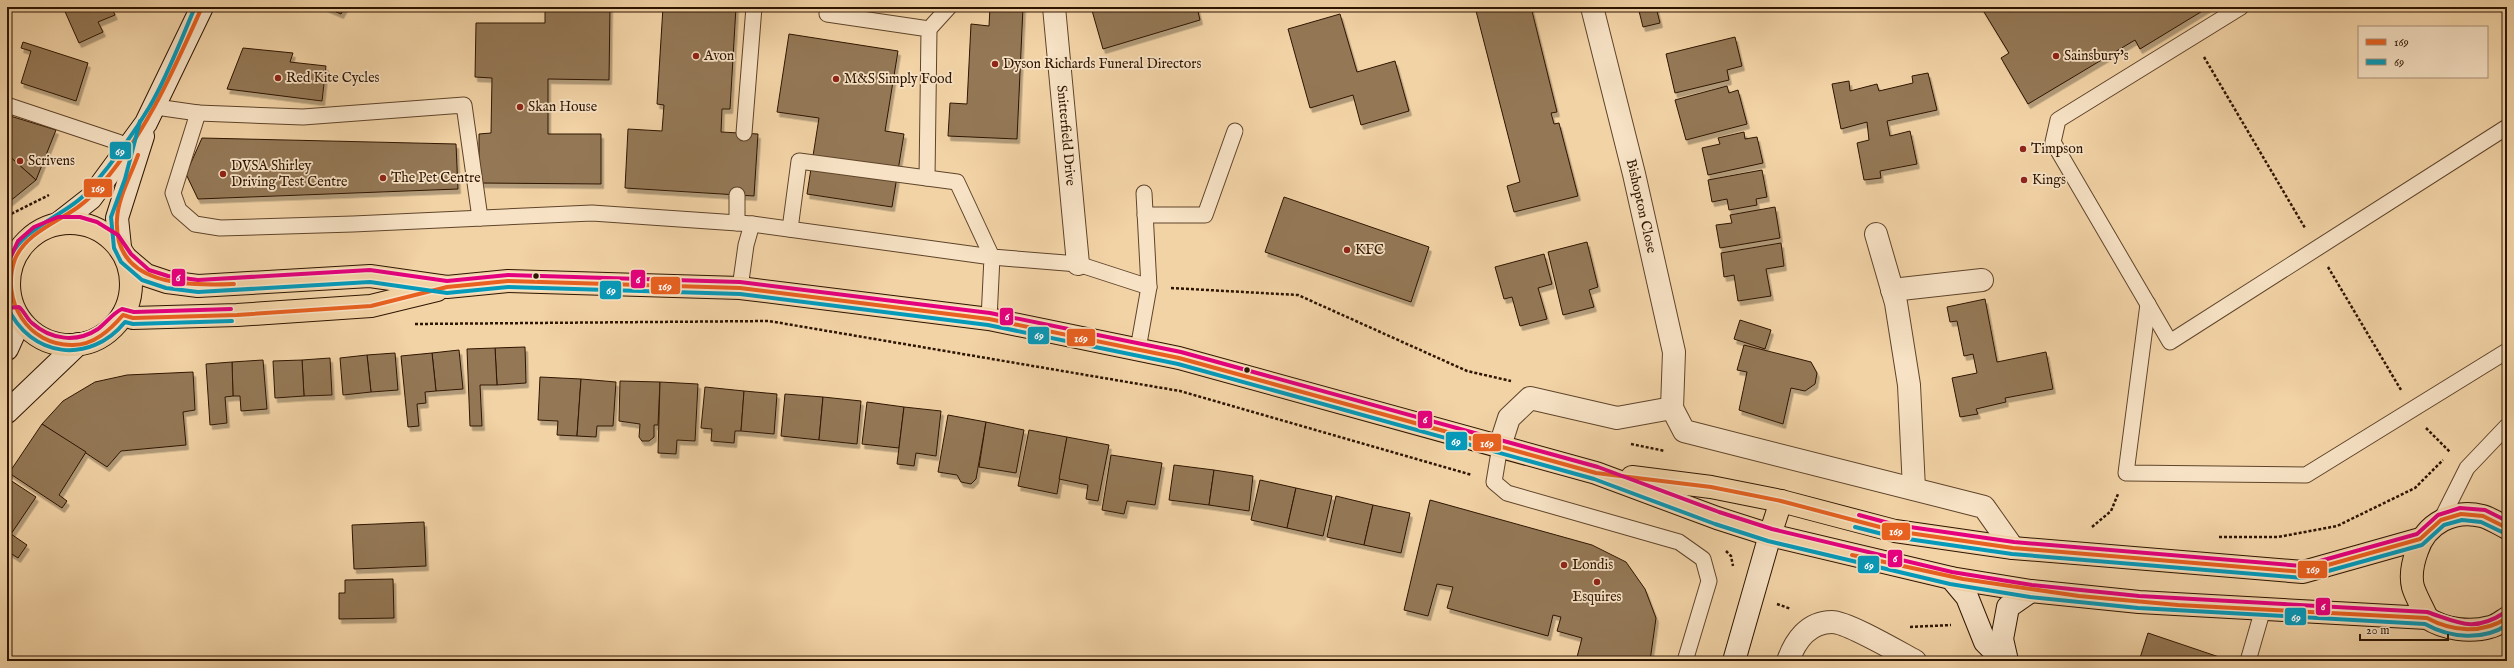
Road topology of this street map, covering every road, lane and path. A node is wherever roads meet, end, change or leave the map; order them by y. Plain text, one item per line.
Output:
1 (202, 7) edge
2 (754, 7) edge
3 (949, 7) edge
4 (1054, 7) edge
5 (1592, 7) edge
6 (2241, 7) edge
7 (828, 11) edge
8 (929, 29) junction
9 (2192, 38) junction
10 (7, 105) edge
11 (198, 113) junction
12 (151, 115) junction
13 (2507, 127) edge
14 (1235, 131) dead end
15 (744, 133) dead end
16 (128, 148) junction
17 (927, 178) junction
18 (1144, 193) dead end
19 (738, 195) dead end
20 (1145, 216) junction
21 (480, 218) junction
22 (59, 223) junction
23 (737, 223) junction
24 (752, 224) junction
25 (790, 229) junction
26 (1876, 234) dead end
27 (2317, 248) junction
28 (123, 253) junction
29 (992, 256) junction
30 (1078, 264) junction
31 (8, 273) edge
32 (1982, 280) dead end
33 (447, 287) junction
34 (1149, 287) junction
35 (740, 288) junction
36 (1892, 290) junction
37 (2148, 304) junction
38 (14, 315) edge
39 (123, 315) junction
40 (989, 319) junction
41 (412, 324) dead end
42 (78, 344) junction
43 (7, 349) edge
44 (1138, 349) junction
45 (2507, 351) edge
46 (1530, 398) junction
47 (1672, 408) junction
48 (2413, 410) junction
49 (7, 412) edge
50 (2507, 426) edge
51 (1500, 446) junction
52 (2456, 448) dead end
53 (2451, 453) junction
54 (1596, 473) junction
55 (2126, 473) junction
56 (1494, 482) junction
57 (1914, 489) junction
58 (1781, 500) junction
59 (2441, 520) junction
60 (2507, 528) edge
61 (2096, 531) dead end
62 (1770, 535) junction
63 (2215, 536) dead end
64 (2420, 539) junction
65 (2013, 548) junction
66 (1951, 578) junction
67 (2031, 591) junction
68 (2262, 609) junction
69 (2427, 618) junction
70 (2507, 618) edge
71 (1685, 661) edge
72 (1734, 661) edge
73 (1788, 661) edge
74 (1915, 661) edge
75 (2005, 661) edge
76 (2248, 661) edge

1 - 12 street
2 - 15 lane
3 - 8 lane
4 - 30 street, Snitterfield Drive
5 - 47 street, Bishopton Close
6 - 9 lane
7 - 8 lane
8 - 17 lane
9 - 27 path
9 - 37 lane
10 - 16 lane
11 - 12 lane
11 - 21 lane
11 - 21 lane
12 - 16 street
12 - 28 street
13 - 27 lane
14 - 20 lane
16 - 22 street
17 - 25 lane
17 - 29 lane
18 - 20 lane
19 - 23 lane
20 - 34 lane
21 - 23 lane
22 - 28 highway
22 - 31 highway
23 - 24 lane
24 - 25 lane
24 - 35 lane
25 - 29 lane
26 - 36 street
27 - 37 lane
27 - 48 path
28 - 33 highway
28 - 39 highway
29 - 30 lane
29 - 40 lane
30 - 34 lane
31 - 38 highway
32 - 36 street
33 - 35 highway
33 - 39 highway
34 - 44 lane
34 - 46 path
35 - 40 highway
36 - 57 street
37 - 55 lane
38 - 42 highway
38 - 43 street
39 - 42 highway
40 - 44 highway
41 - 56 path
42 - 49 street
44 - 51 highway
45 - 48 lane
46 - 47 street
46 - 51 street
47 - 57 street
48 - 53 path
48 - 55 lane
50 - 59 lane
51 - 54 highway
51 - 56 lane
52 - 53 path
53 - 63 path
54 - 58 highway
54 - 62 highway
55 - 61 path
56 - 71 lane
57 - 65 street
58 - 62 highway
58 - 65 highway
59 - 60 highway
59 - 64 highway
62 - 66 highway
62 - 72 street
64 - 65 highway
64 - 69 highway
66 - 67 highway
66 - 75 street
67 - 68 highway
67 - 75 street
68 - 69 highway
68 - 76 lane
69 - 70 highway
73 - 74 street

